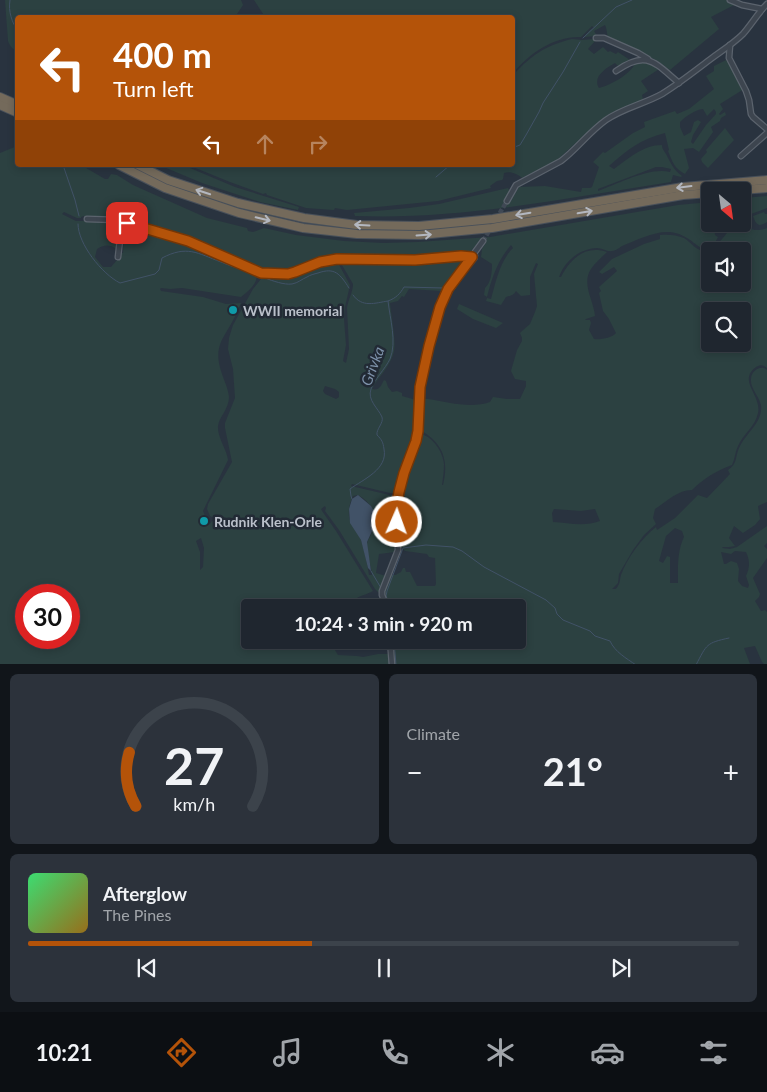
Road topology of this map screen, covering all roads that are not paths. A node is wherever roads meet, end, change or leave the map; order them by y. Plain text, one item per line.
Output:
1 (730, 0) edge
2 (767, 4) edge
3 (762, 9) junction
4 (596, 38) dead end
5 (730, 45) junction
6 (649, 60) junction
7 (616, 71) dead end
8 (679, 83) junction
9 (0, 97) edge
10 (15, 104) edge
11 (0, 105) edge
12 (15, 112) edge
13 (767, 129) edge
14 (767, 133) edge
15 (741, 156) dead end
16 (123, 167) edge
17 (142, 167) edge
18 (767, 180) edge
19 (767, 188) edge
20 (751, 189) edge
21 (701, 194) edge
22 (507, 201) tunnel mouth
23 (87, 219) dead end
24 (127, 223) junction
25 (483, 241) tunnel mouth
26 (118, 257) dead end
27 (472, 257) junction
28 (384, 599) edge
29 (391, 649) edge
30 (392, 664) edge

1 - 3 street
2 - 3 street
3 - 5 street
4 - 6 street
5 - 8 street
5 - 13 street
6 - 7 street
6 - 8 street
8 - 22 street
9 - 10 highway
11 - 12 highway
14 - 15 street
16 -> 21 highway
18 -> 17 highway
19 - 20 highway
23 - 24 street
24 - 26 street
24 - 27 street
25 - 27 street
27 - 28 street
29 - 30 street

